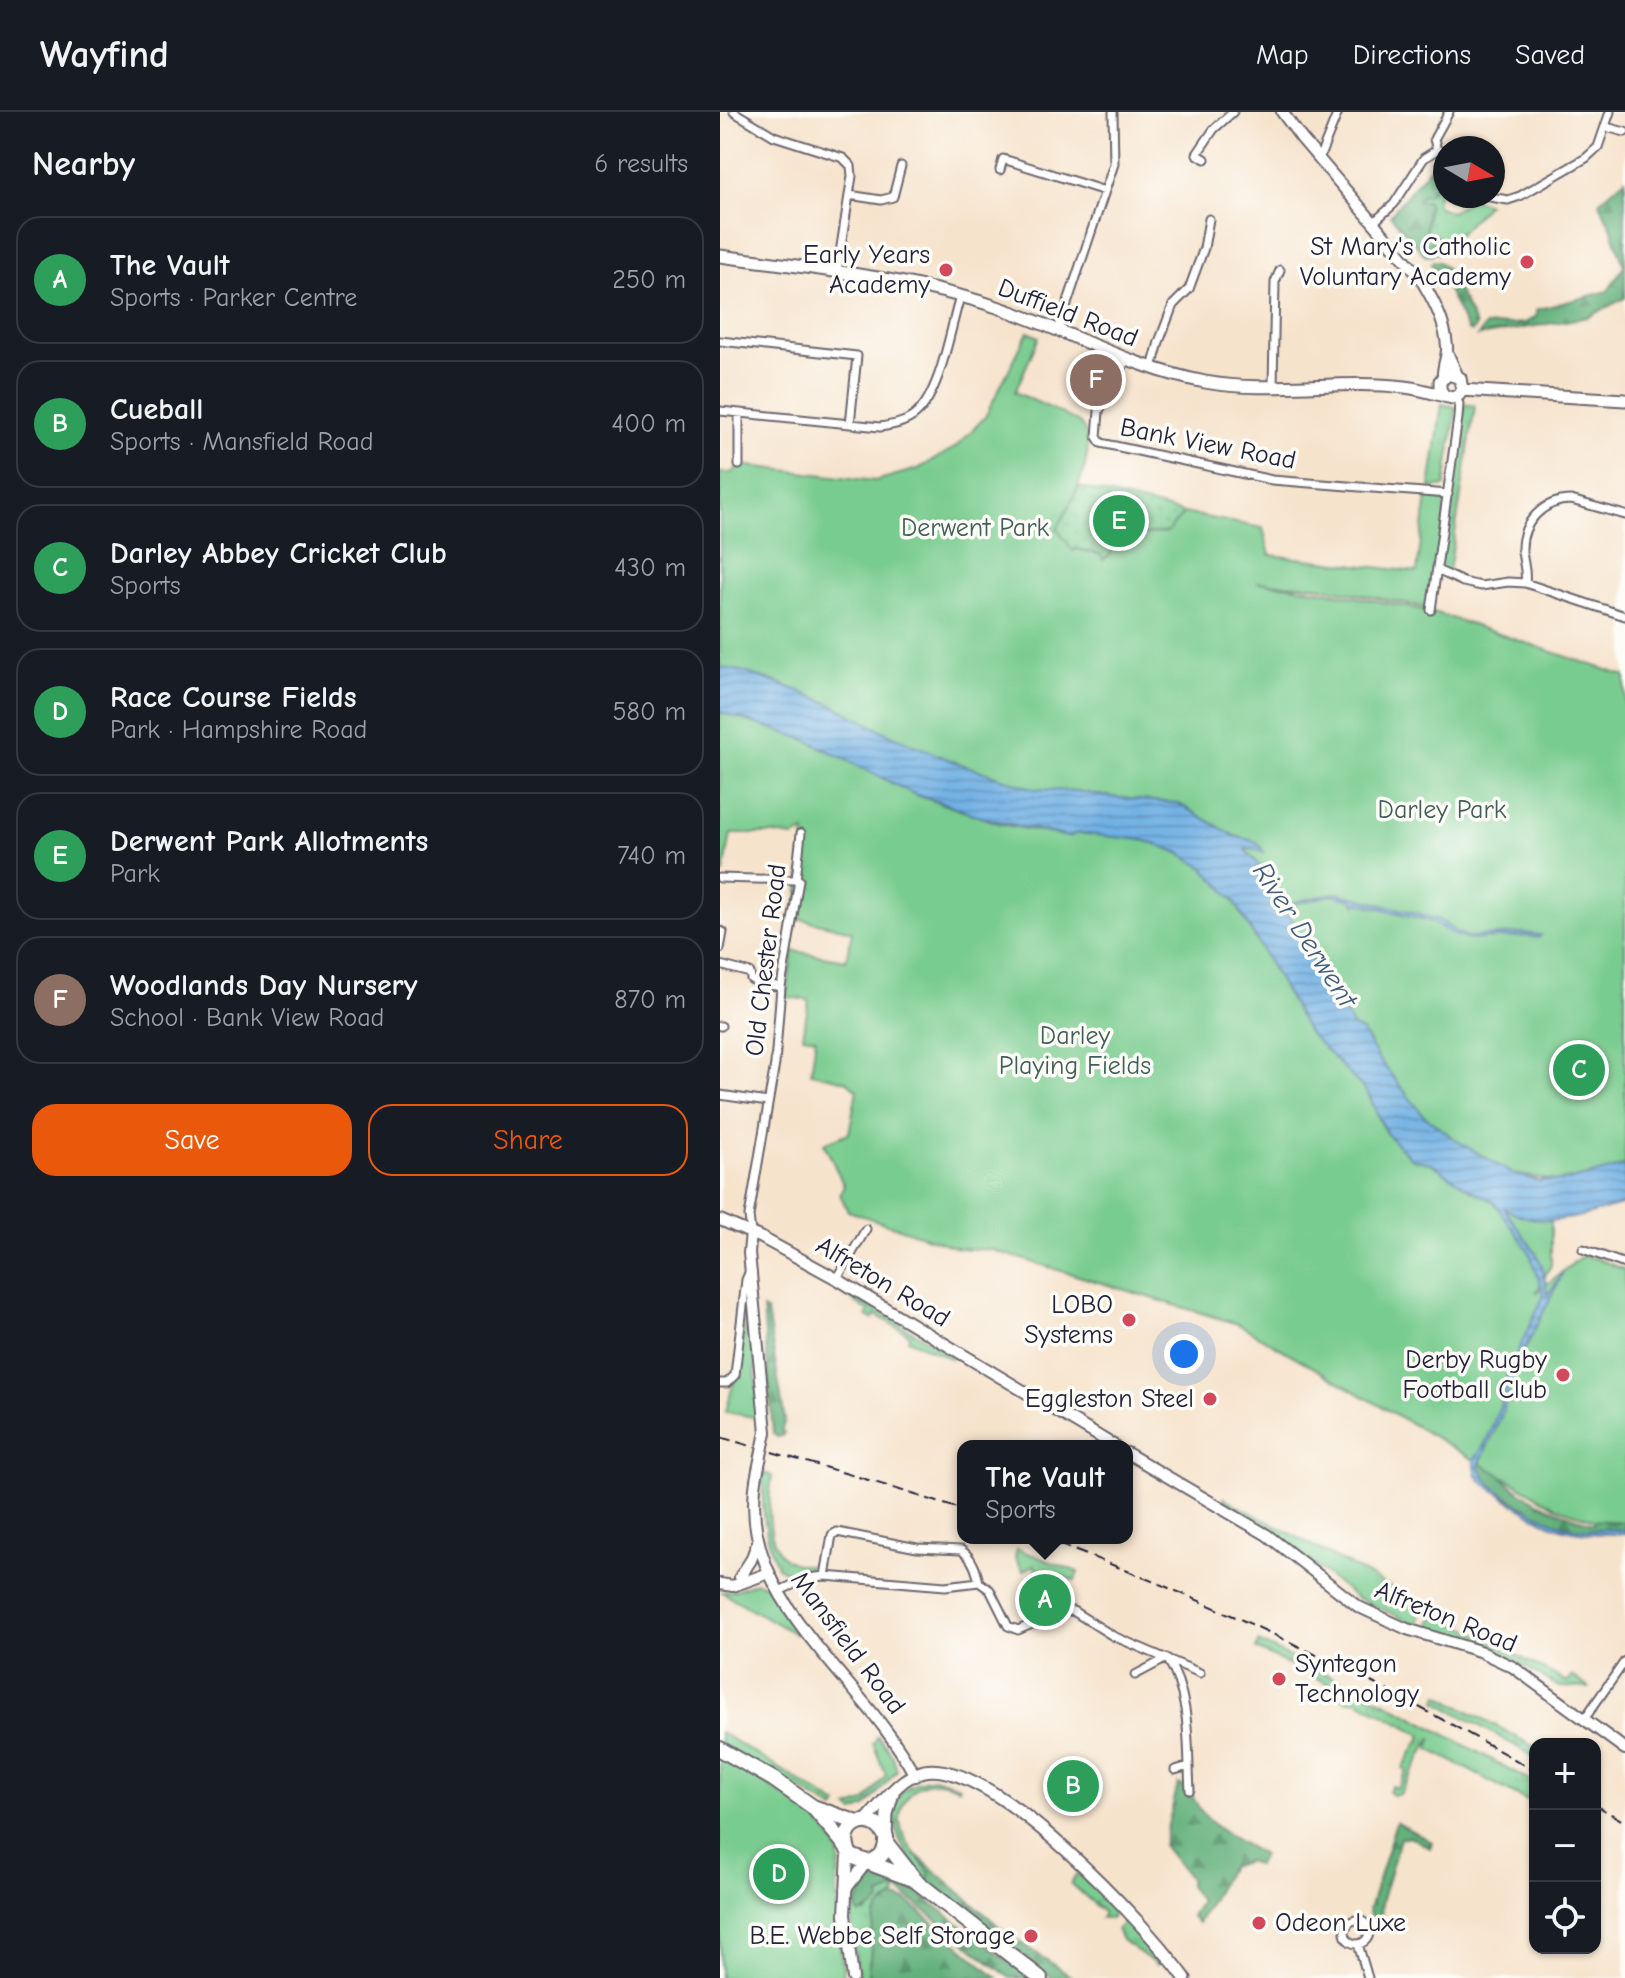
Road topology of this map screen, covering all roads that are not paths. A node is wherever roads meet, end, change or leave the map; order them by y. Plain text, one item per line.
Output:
1 (734, 112) edge
2 (1113, 112) edge
3 (1233, 112) edge
4 (1282, 112) edge
5 (1338, 112) edge
6 (1449, 112) edge
7 (1610, 112) edge
8 (1606, 127) junction
9 (1625, 132) edge
10 (1436, 136) edge
11 (1433, 154) edge
12 (1205, 159) dead end
13 (1319, 159) junction
14 (901, 166) dead end
15 (1000, 170) dead end
16 (1105, 191) junction
17 (849, 195) junction
18 (1505, 200) edge
19 (1209, 219) dead end
20 (1374, 222) junction
21 (720, 256) edge
22 (1280, 270) dead end
23 (837, 272) junction
24 (960, 297) junction
25 (1058, 331) junction
26 (720, 341) edge
27 (1447, 352) junction
28 (1126, 360) junction
29 (1152, 368) junction
30 (1458, 377) junction
31 (1442, 378) junction
32 (1401, 386) junction
33 (1273, 387) junction
34 (1459, 393) junction
35 (1443, 394) junction
36 (1625, 400) edge
37 (720, 411) edge
38 (739, 414) junction
39 (850, 424) junction
40 (739, 465) dead end
41 (1448, 494) junction
42 (1625, 515) edge
43 (1437, 570) junction
44 (1525, 583) junction
45 (1431, 610) dead end
46 (1625, 616) edge
47 (801, 833) dead end
48 (720, 878) edge
49 (796, 880) junction
50 (720, 931) edge
51 (720, 949) edge
52 (720, 965) edge
53 (781, 987) junction
54 (720, 1095) edge
55 (768, 1102) junction
56 (720, 1220) edge
57 (866, 1229) dead end
58 (751, 1233) junction
59 (1583, 1249) dead end
60 (1625, 1264) edge
61 (751, 1268) junction
62 (837, 1279) junction
63 (720, 1383) edge
64 (1105, 1440) edge
65 (1133, 1457) edge
66 (757, 1542) junction
67 (768, 1570) junction
68 (825, 1576) junction
69 (740, 1577) junction
70 (979, 1582) junction
71 (722, 1584) edge
72 (779, 1591) junction
73 (1167, 1658) junction
74 (1625, 1661) edge
75 (1187, 1667) junction
76 (1200, 1673) dead end
77 (1135, 1675) dead end
78 (1179, 1682) junction
79 (1585, 1718) junction
80 (720, 1749) edge
81 (1625, 1749) edge
82 (1189, 1766) junction
83 (1175, 1770) dead end
84 (915, 1776) junction
85 (1190, 1790) dead end
86 (893, 1792) junction
87 (813, 1807) junction
88 (861, 1822) junction
89 (886, 1840) junction
90 (847, 1849) junction
91 (868, 1862) junction
92 (916, 1881) junction
93 (846, 1889) junction
94 (1358, 1944) dead end
95 (853, 1978) edge
96 (1040, 1978) edge
97 (1185, 1978) edge
98 (1368, 1978) edge

1 - 17 street
2 - 16 street
3 - 12 street
4 - 13 street
5 - 13 street
6 - 10 street
7 - 8 street
8 - 9 street
8 - 18 street
11 - 20 street
13 - 20 street
14 - 17 street
15 - 16 street
16 - 25 street
17 - 23 street
19 - 29 street
20 - 27 street
21 - 23 main road, Duffield Road
22 - 33 street
23 - 24 main road, Duffield Road
24 - 25 main road, Duffield Road
24 - 39 street
25 - 28 main road, Duffield Road
26 - 39 street
27 - 30 street
27 - 31 street
28 - 29 main road, Duffield Road
28 - 41 street, Bank View Road
29 - 33 main road, Duffield Road
30 - 31 main road
30 - 34 main road
31 - 32 main road, Duffield Road
31 - 35 main road
32 - 33 main road, Duffield Road
32 - 35 main road, Duffield Road
34 - 35 main road
34 - 36 main road
34 - 41 street
37 - 38 street
38 - 39 street
38 - 40 street
41 - 43 street
42 - 44 street
43 - 44 street
43 - 45 street
44 - 46 street
47 - 49 street, Old Chester Road
48 - 49 street
49 - 53 street, Old Chester Road
50 - 51 street
52 - 53 street
53 - 55 street, Old Chester Road
54 - 55 street
55 - 58 street, Old Chester Road
56 - 58 street
57 - 62 street
58 - 61 street, Mansfield Road
58 - 62 street, Alfreton Road
59 - 60 street
61 - 63 street
61 - 66 street, Mansfield Road, bridge
62 - 64 street, Alfreton Road
65 - 79 street, Alfreton Road
66 - 67 street, Mansfield Road
66 - 69 street
67 - 69 street
67 - 71 street
67 - 72 street, Mansfield Road
68 - 70 street
68 - 70 street
68 - 72 street
69 - 71 street
70 - 73 street
72 - 84 street, Mansfield Road
73 - 75 street
73 - 77 street
73 - 78 street
74 - 79 street
75 - 76 street
75 - 78 street
78 - 82 street
79 - 81 street, Alfreton Road
80 - 87 highway
82 - 83 street
82 - 85 street
84 - 86 main road
84 - 97 main road
86 - 88 main road
86 - 89 main road
87 - 88 highway
87 - 90 highway
88 - 89 highway
88 - 90 highway
89 - 91 highway
89 - 92 highway
90 - 91 highway
90 - 93 street
91 - 92 highway
91 - 93 street
92 - 96 highway
93 - 95 street
94 - 98 street

